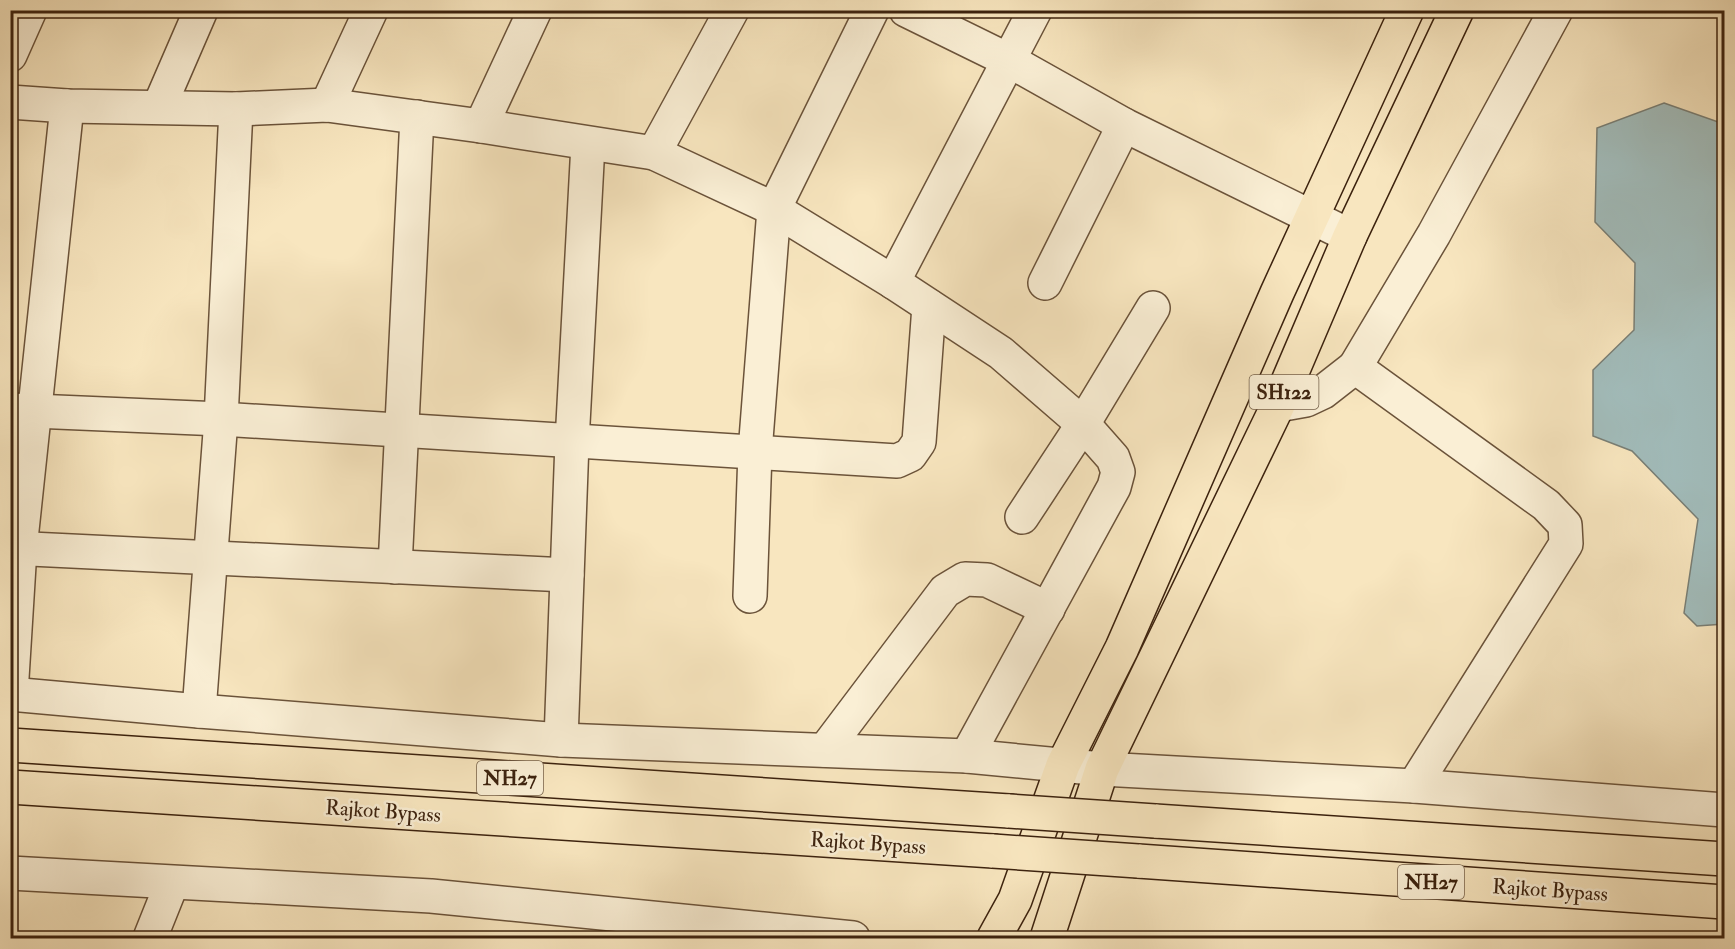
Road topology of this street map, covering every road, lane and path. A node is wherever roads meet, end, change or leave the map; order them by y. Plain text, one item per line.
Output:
1 (30, 10) edge
2 (201, 10) edge
3 (371, 10) edge
4 (535, 10) edge
5 (732, 10) edge
6 (872, 10) edge
7 (906, 10) edge
8 (1035, 10) edge
9 (1407, 10) edge
10 (1556, 10) edge
11 (1450, 13) edge
12 (10, 55) edge
13 (1010, 61) junction
14 (10, 102) edge
15 (327, 105) junction
16 (67, 106) junction
17 (159, 107) junction
18 (236, 109) junction
19 (417, 117) junction
20 (1124, 124) junction
21 (481, 126) junction
22 (588, 144) junction
23 (654, 153) junction
24 (774, 209) junction
25 (1312, 217) junction
26 (1350, 236) junction
27 (893, 282) junction
28 (1045, 283) dead end
29 (929, 306) junction
30 (1153, 308) dead end
31 (1355, 368) junction
32 (1278, 405) junction
33 (23, 411) edge
34 (221, 419) junction
35 (1083, 424) junction
36 (402, 431) junction
37 (572, 442) junction
38 (755, 453) junction
39 (1022, 517) dead end
40 (15, 549) edge
41 (211, 558) junction
42 (396, 567) junction
43 (567, 575) junction
44 (750, 596) dead end
45 (1048, 609) junction
46 (11, 694) edge
47 (199, 711) junction
48 (561, 740) junction
49 (10, 745) edge
50 (825, 750) junction
51 (967, 756) junction
52 (1063, 765) junction
53 (1102, 769) junction
54 (1414, 786) junction
55 (10, 787) edge
56 (1725, 810) edge
57 (1725, 859) edge
58 (16, 881) edge
59 (172, 883) junction
60 (1725, 902) edge
61 (593, 926) edge
62 (150, 939) edge
63 (853, 939) edge
64 (994, 939) edge
65 (1047, 939) edge

1 - 12 street
2 - 17 street
3 - 15 street
4 - 21 street
5 - 23 street
6 - 24 street
7 - 13 street
8 - 13 street
9 - 25 main road, SH122
10 - 31 street
11 - 26 main road, SH122
13 - 20 street
13 - 27 street
14 - 16 street
15 - 18 street
15 - 19 street
16 - 17 street
16 - 33 street
17 - 18 street
18 - 34 street
19 - 21 street
19 - 36 street
20 - 25 street
20 - 28 street
21 - 22 street
22 - 23 street
22 - 37 street
23 - 24 street
24 - 27 street
24 - 38 street
25 - 26 street
25 - 52 main road, SH122
26 - 32 main road, SH122
27 - 29 street
29 - 35 street
29 - 38 street
30 - 35 street
31 - 32 street
31 - 54 street
32 - 53 main road, SH122
33 - 34 street
33 - 40 street
34 - 36 street
34 - 41 street
35 - 39 street
35 - 45 street
36 - 37 street
36 - 42 street
37 - 38 street
37 - 43 street
38 - 44 street
40 - 41 street
40 - 46 street
41 - 42 street
41 - 47 street
42 - 43 street
43 - 48 street
45 - 50 street
45 - 51 street
46 - 47 street
47 - 48 street
48 - 50 street
49 - 57 main road, Rajkot Bypass / NH27, bridge
50 - 51 street
51 - 52 street
52 - 53 street
52 - 64 main road
53 - 54 street
53 - 65 main road
54 - 56 street
55 - 60 main road, Rajkot Bypass / NH27, bridge
58 - 59 street
59 - 61 street
59 - 62 street
61 - 63 street

